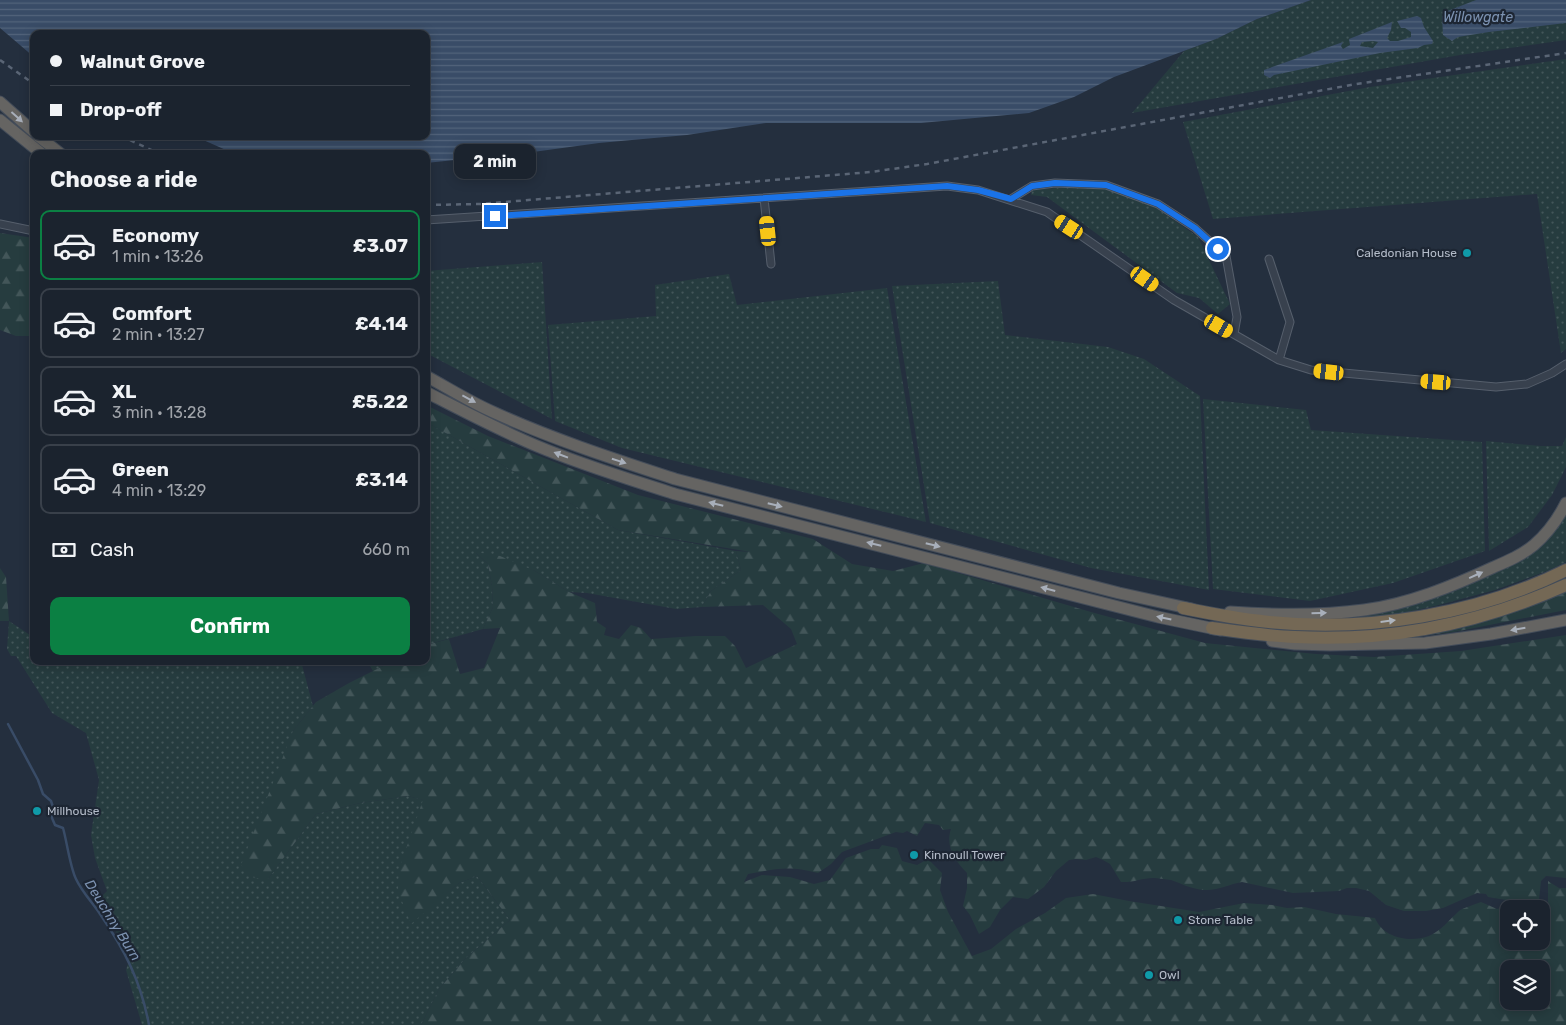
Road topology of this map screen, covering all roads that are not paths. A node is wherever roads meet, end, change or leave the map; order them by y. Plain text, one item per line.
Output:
1 (0, 102) edge
2 (0, 120) edge
3 (30, 128) edge
4 (43, 140) edge
5 (37, 150) edge
6 (56, 150) edge
7 (764, 198) junction
8 (1011, 199) junction
9 (430, 220) edge
10 (0, 224) edge
11 (30, 230) edge
12 (1269, 259) dead end
13 (771, 264) dead end
14 (1234, 334) junction
15 (1279, 360) junction
16 (1566, 364) edge
17 (430, 378) edge
18 (430, 394) edge
19 (1566, 503) edge
20 (1566, 570) edge
21 (1566, 585) edge
22 (1183, 608) junction
23 (1566, 620) edge
24 (1212, 628) junction

1 -> 3 highway
2 - 5 highway
4 - 6 highway
7 - 8 street
7 - 9 street
7 - 13 street
8 - 14 street
8 - 14 street
10 - 11 street
12 - 15 street
14 - 15 street
15 - 16 street
17 -> 22 highway
24 -> 18 highway
22 -> 19 highway
22 -> 20 highway
21 - 24 highway
23 -> 24 highway

